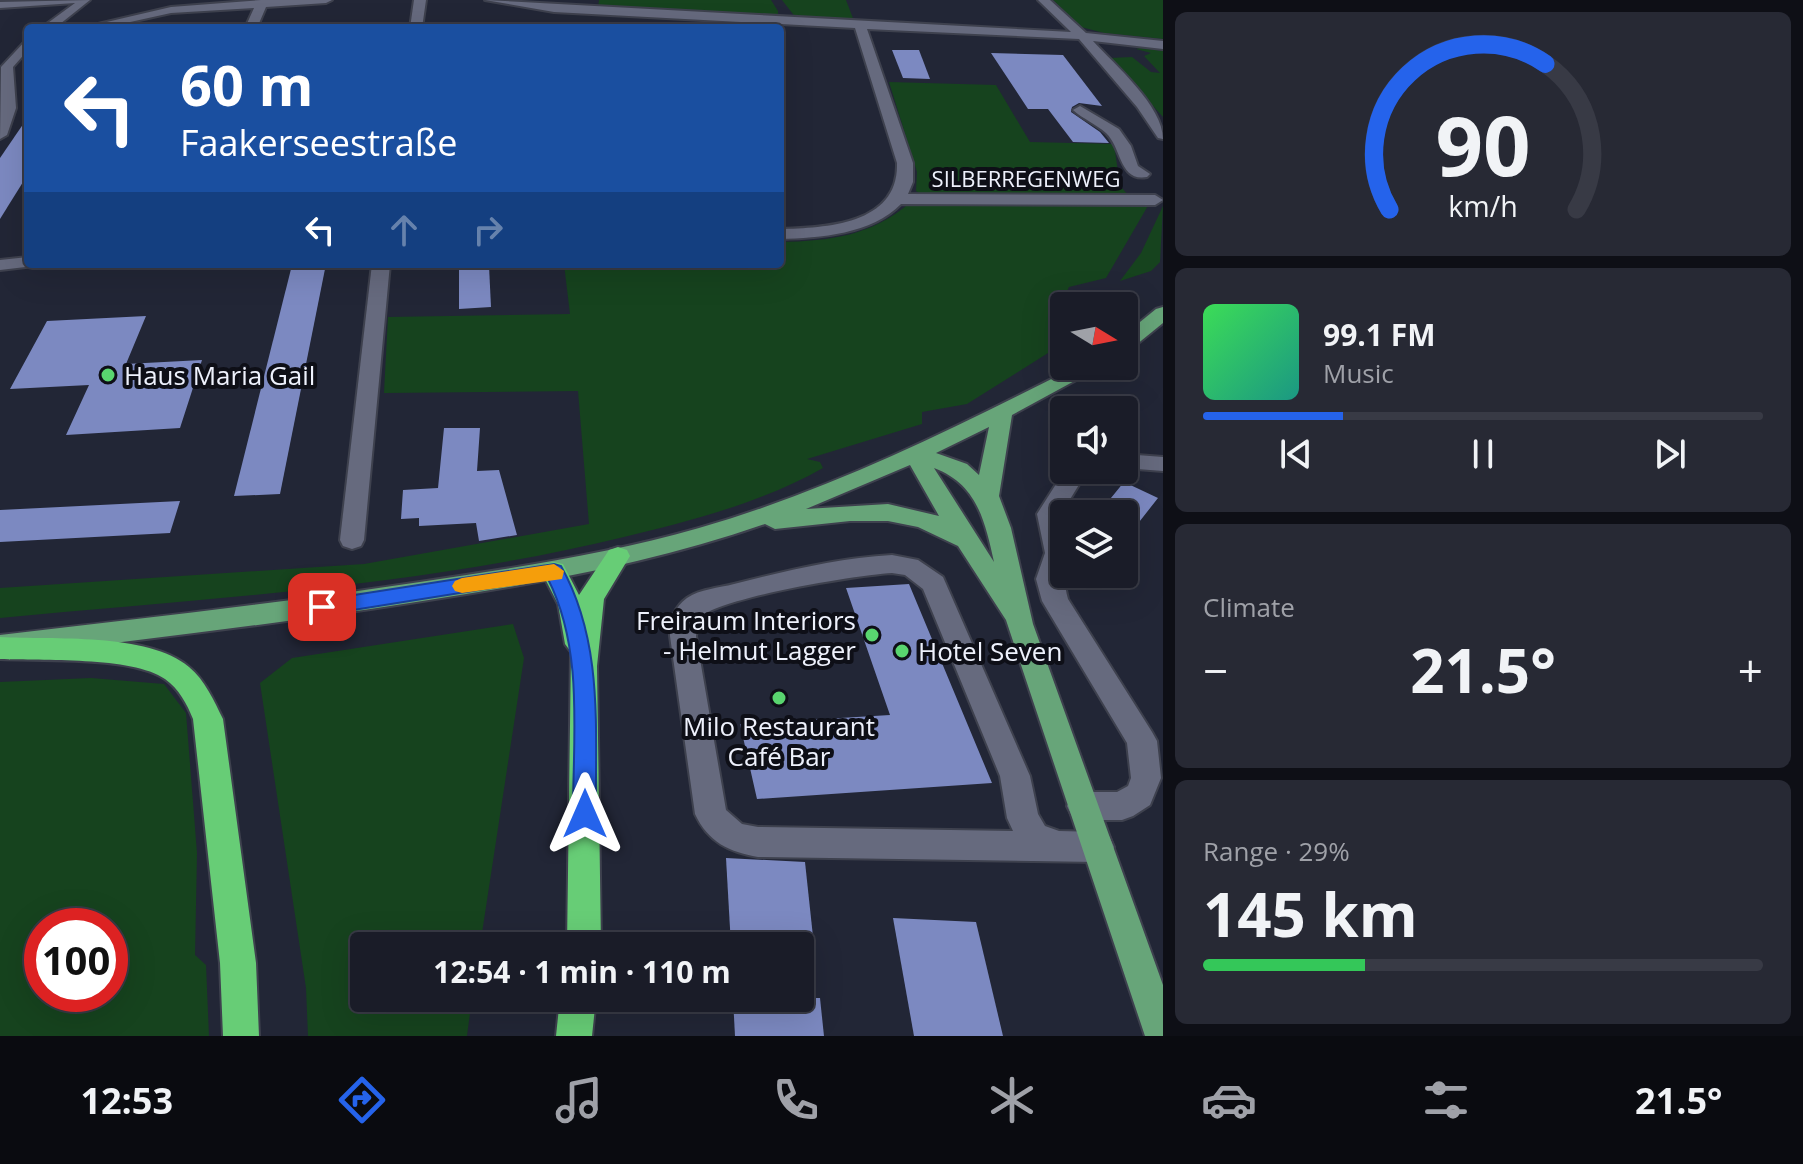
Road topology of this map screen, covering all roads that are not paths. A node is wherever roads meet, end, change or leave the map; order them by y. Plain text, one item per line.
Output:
1 (74, 0) edge
2 (87, 0) edge
3 (326, 0) edge
4 (420, 0) edge
5 (491, 0) edge
6 (1044, 0) edge
7 (262, 3) junction
8 (0, 5) edge
9 (146, 13) junction
10 (53, 24) edge
11 (103, 24) edge
12 (136, 24) edge
13 (253, 24) edge
14 (417, 24) edge
15 (860, 24) junction
16 (1082, 36) junction
17 (24, 43) edge
18 (1161, 46) edge
19 (1080, 110) dead end
20 (0, 135) edge
21 (1163, 135) edge
22 (898, 199) junction
23 (1159, 200) edge
24 (784, 234) edge
25 (24, 262) edge
26 (0, 265) edge
27 (381, 268) edge
28 (1163, 313) edge
29 (1138, 334) edge
30 (1066, 380) edge
31 (1002, 414) junction
32 (916, 454) junction
33 (1138, 462) edge
34 (1162, 464) edge
35 (1068, 484) edge
36 (987, 496) junction
37 (737, 525) junction
38 (965, 539) junction
39 (352, 540) dead end
40 (618, 556) junction
41 (554, 571) junction
42 (1020, 624) junction
43 (0, 647) edge
44 (583, 666) junction
45 (1083, 806) junction
46 (1055, 845) junction
47 (1098, 847) junction
48 (584, 932) edge
49 (577, 1012) edge
50 (241, 1036) edge
51 (574, 1036) edge
52 (1163, 1036) edge

1 - 8 street
2 - 10 street
3 - 7 street
4 - 14 street
5 - 15 street
6 - 16 street
7 - 9 street
7 - 13 street
9 - 11 street
9 - 12 street
15 - 16 street
15 - 22 street
16 - 18 street
16 - 21 street
17 - 20 street
19 - 23 street, SILBERREGENWEG
22 - 23 street, SILBERREGENWEG
22 - 24 street
25 - 26 street
27 - 39 street
28 - 29 main road
30 - 31 main road
31 - 32 main road
31 - 36 main road
32 - 36 main road
32 - 37 main road
32 - 38 main road
33 - 34 street
35 - 45 street
36 - 42 main road
37 - 38 main road
37 - 40 main road
38 - 42 main road
40 - 41 main road
40 - 44 highway
41 - 43 main road
41 - 44 highway
42 - 45 main road
43 - 50 highway
44 - 48 highway
45 - 47 main road
46 - 46 street
46 - 47 street
47 - 52 main road
49 - 51 highway

